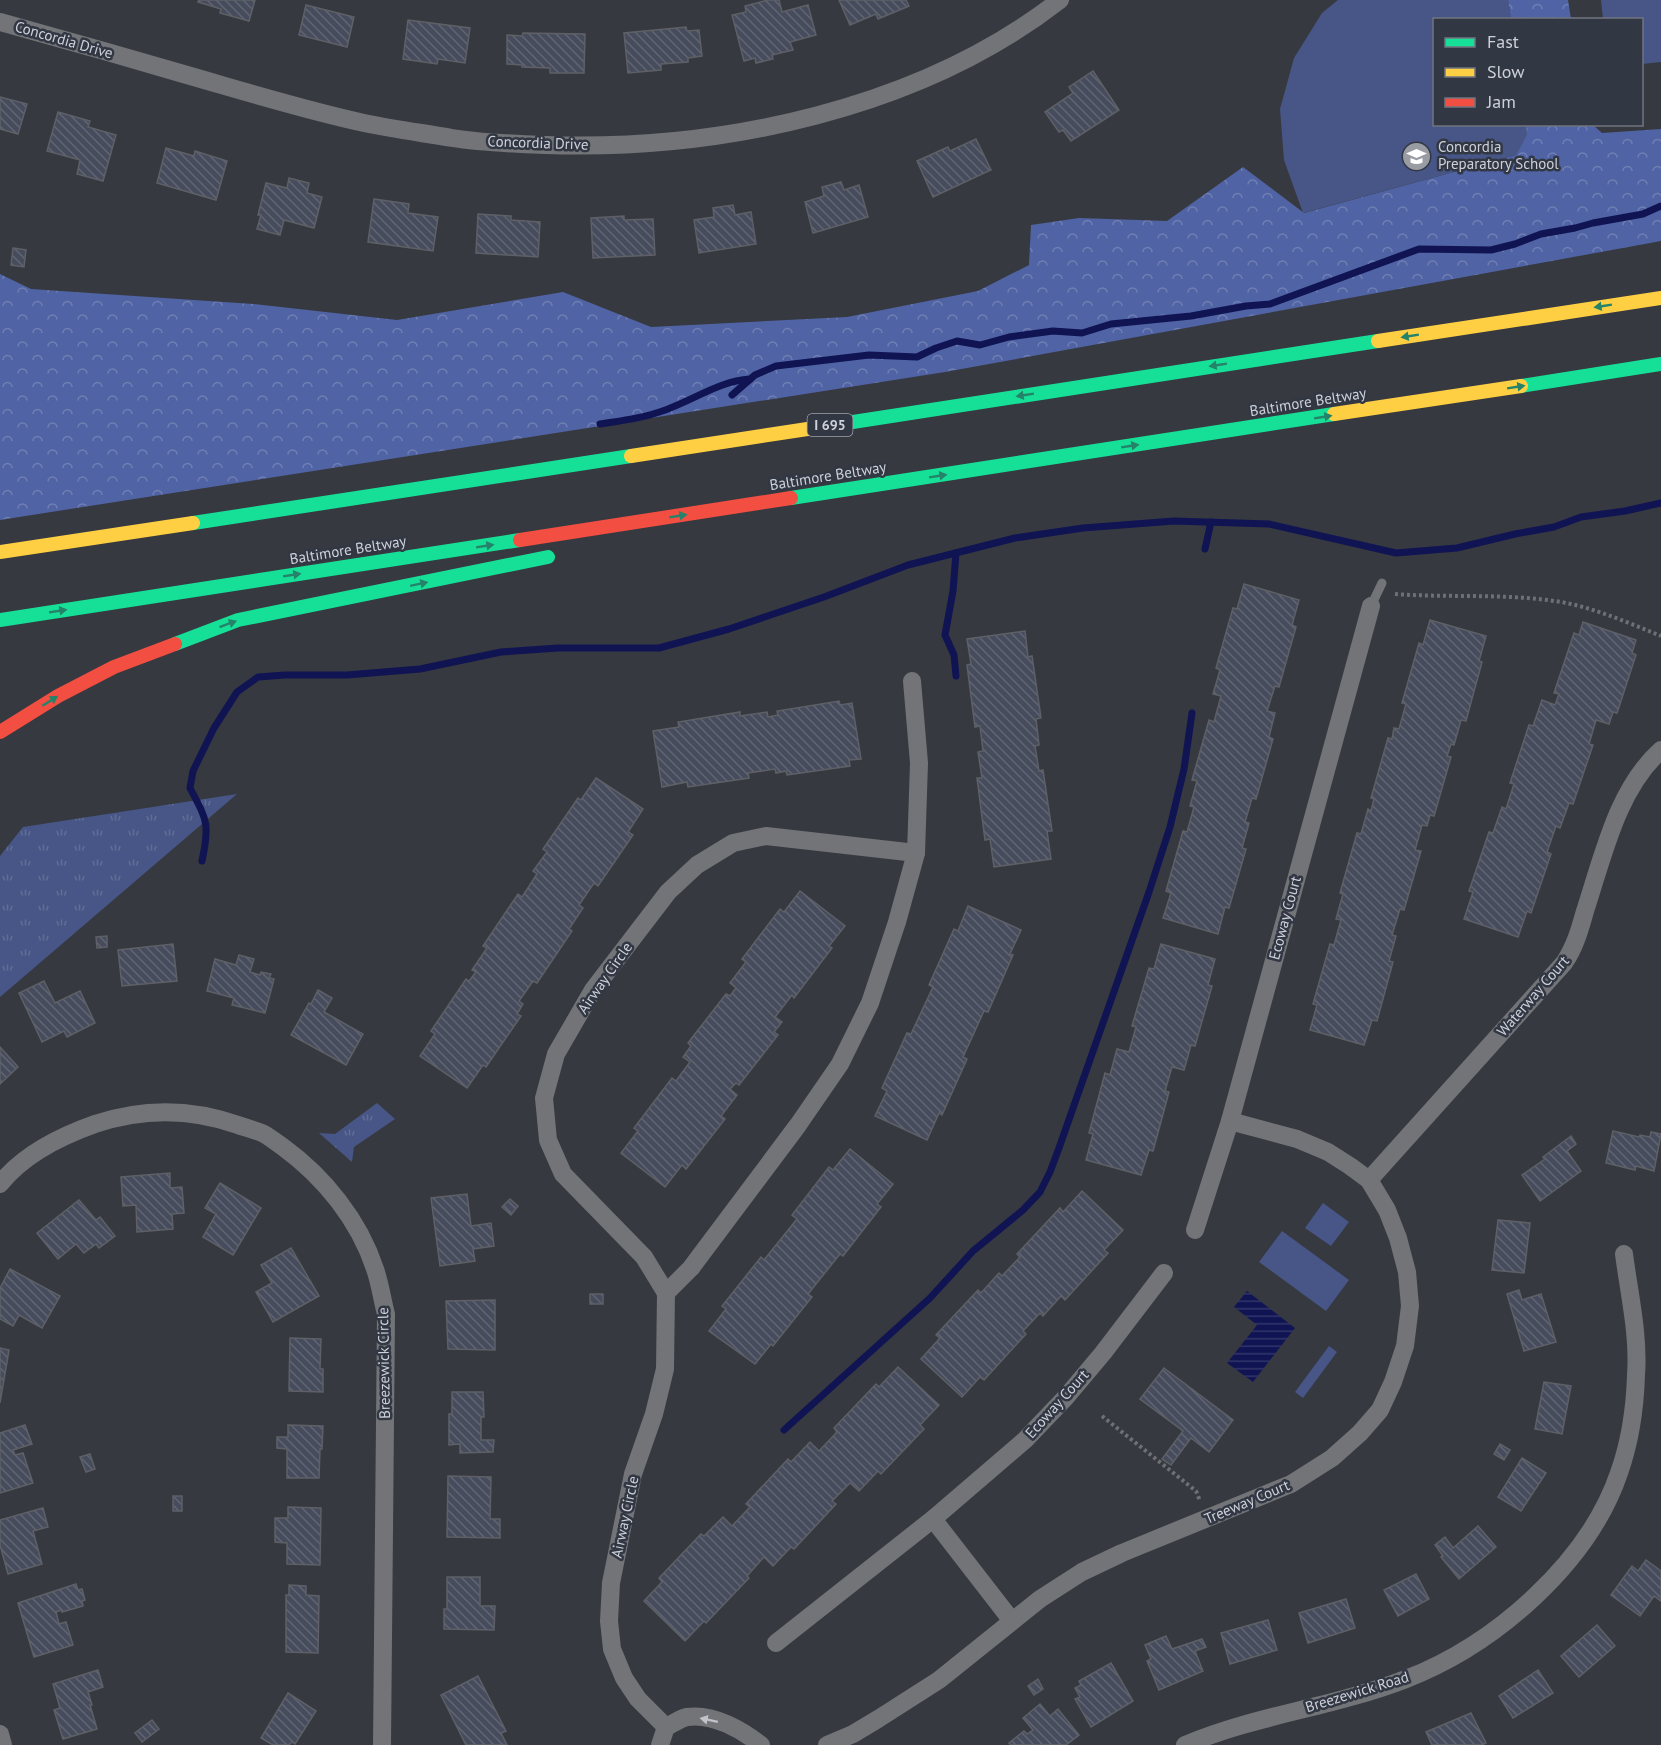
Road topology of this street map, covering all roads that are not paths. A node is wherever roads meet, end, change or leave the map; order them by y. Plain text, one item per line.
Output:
1 (1060, 0) edge
2 (0, 22) edge
3 (1661, 298) edge
4 (1661, 364) edge
5 (880, 485) junction
6 (671, 530) dead end
7 (0, 552) edge
8 (566, 553) dead end
9 (1377, 593) road end
10 (0, 620) edge
11 (912, 681) dead end
12 (0, 732) edge
13 (1661, 750) edge
14 (916, 853) junction
15 (1230, 1121) junction
16 (1369, 1180) junction
17 (0, 1184) edge
18 (1195, 1230) dead end
19 (1624, 1254) dead end
20 (1164, 1273) dead end
21 (666, 1293) junction
22 (933, 1519) junction
23 (1012, 1621) junction
24 (776, 1643) dead end
25 (666, 1727) junction
26 (0, 1734) edge
27 (3, 1745) edge
28 (382, 1745) edge
29 (660, 1745) edge
30 (761, 1745) edge
31 (827, 1745) edge
32 (1185, 1745) edge

1 - 2 street, Concordia Drive
3 -> 7 highway, I 695
5 -> 4 highway, Baltimore Beltway
5 - 6 highway
10 -> 5 highway, Baltimore Beltway
12 -> 8 highway
9 - 15 street, Ecoway Court
11 - 14 street
13 - 16 street, Waterway Court
14 - 21 street
14 - 21 street, Airway Circle
15 - 16 street, Treeway Court
15 - 18 street, Ecoway Court
16 - 23 street, Treeway Court
17 - 28 street, Breezewick Circle
19 - 32 street, Breezewick Road
20 - 22 street, Ecoway Court
21 - 25 street, Airway Circle
22 - 23 street
22 - 24 street, Ecoway Court
23 - 31 street, Treeway Court
25 - 29 street
30 -> 25 street
26 - 27 street

